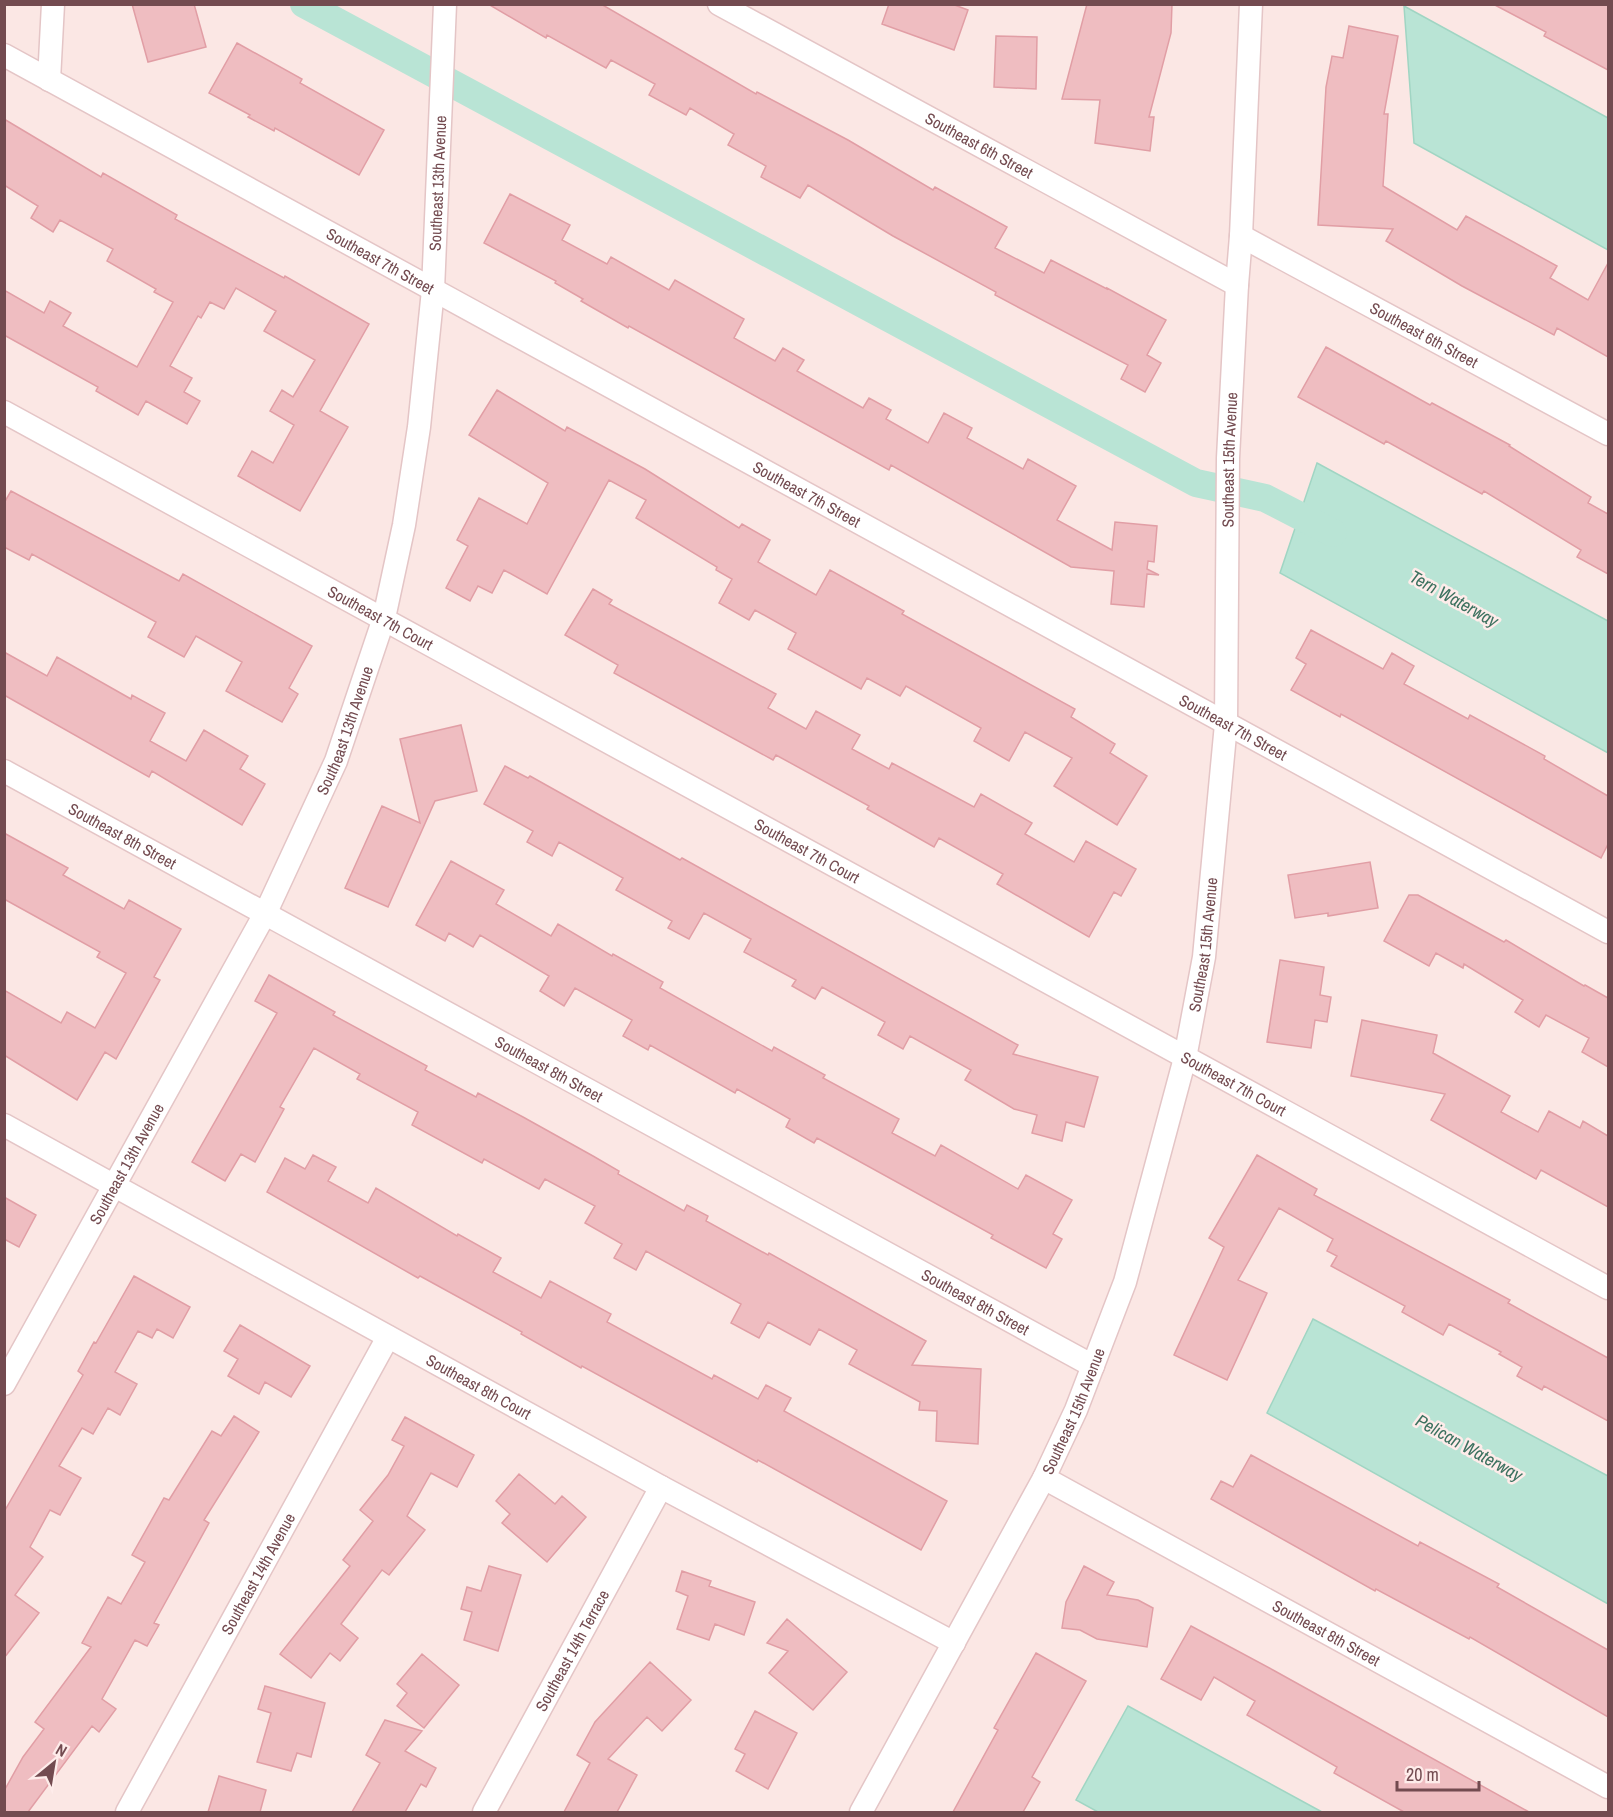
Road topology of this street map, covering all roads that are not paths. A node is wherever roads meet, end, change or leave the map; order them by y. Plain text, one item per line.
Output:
1 (53, 4) edge
2 (445, 4) edge
3 (719, 4) edge
4 (1251, 4) edge
5 (4, 55) edge
6 (49, 80) junction
7 (1242, 236) junction
8 (1237, 285) junction
9 (433, 290) junction
10 (4, 412) edge
11 (1608, 434) edge
12 (384, 618) junction
13 (1226, 724) junction
14 (4, 771) edge
15 (266, 912) junction
16 (1608, 932) edge
17 (1185, 1058) junction
18 (4, 1125) edge
19 (115, 1186) junction
20 (1608, 1288) edge
21 (388, 1337) junction
22 (1093, 1366) junction
23 (4, 1384) edge
24 (1044, 1478) junction
25 (661, 1487) junction
26 (954, 1643) junction
27 (1608, 1788) edge
28 (127, 1812) edge
29 (484, 1812) edge
30 (861, 1812) edge

1 - 6 street
2 - 9 street, Southeast 13th Avenue
3 - 8 street, Southeast 6th Street
4 - 7 street, Southeast 15th Avenue
5 - 6 street, Southeast 7th Street
6 - 9 street, Southeast 7th Street
7 - 8 street, Southeast 15th Avenue
7 - 11 street, Southeast 6th Street
8 - 13 street, Southeast 15th Avenue
9 - 12 street, Southeast 13th Avenue
9 - 13 street, Southeast 7th Street
10 - 12 street, Southeast 7th Court
12 - 15 street, Southeast 13th Avenue
12 - 17 street, Southeast 7th Court
13 - 16 street, Southeast 7th Street
13 - 17 street, Southeast 15th Avenue
14 - 15 street, Southeast 8th Street
15 - 19 street, Southeast 13th Avenue
15 - 22 street, Southeast 8th Street
17 - 20 street, Southeast 7th Court
17 - 22 street, Southeast 15th Avenue
18 - 19 street, Southeast 8th Court
19 - 21 street, Southeast 8th Court
19 - 23 street, Southeast 13th Avenue
21 - 25 street, Southeast 8th Court
21 - 28 street, Southeast 14th Avenue
22 - 24 street, Southeast 15th Avenue
24 - 26 street, Southeast 15th Avenue
24 - 27 street, Southeast 8th Street
25 - 26 street, Southeast 8th Court
25 - 29 street, Southeast 14th Terrace
26 - 30 street, Southeast 15th Avenue

